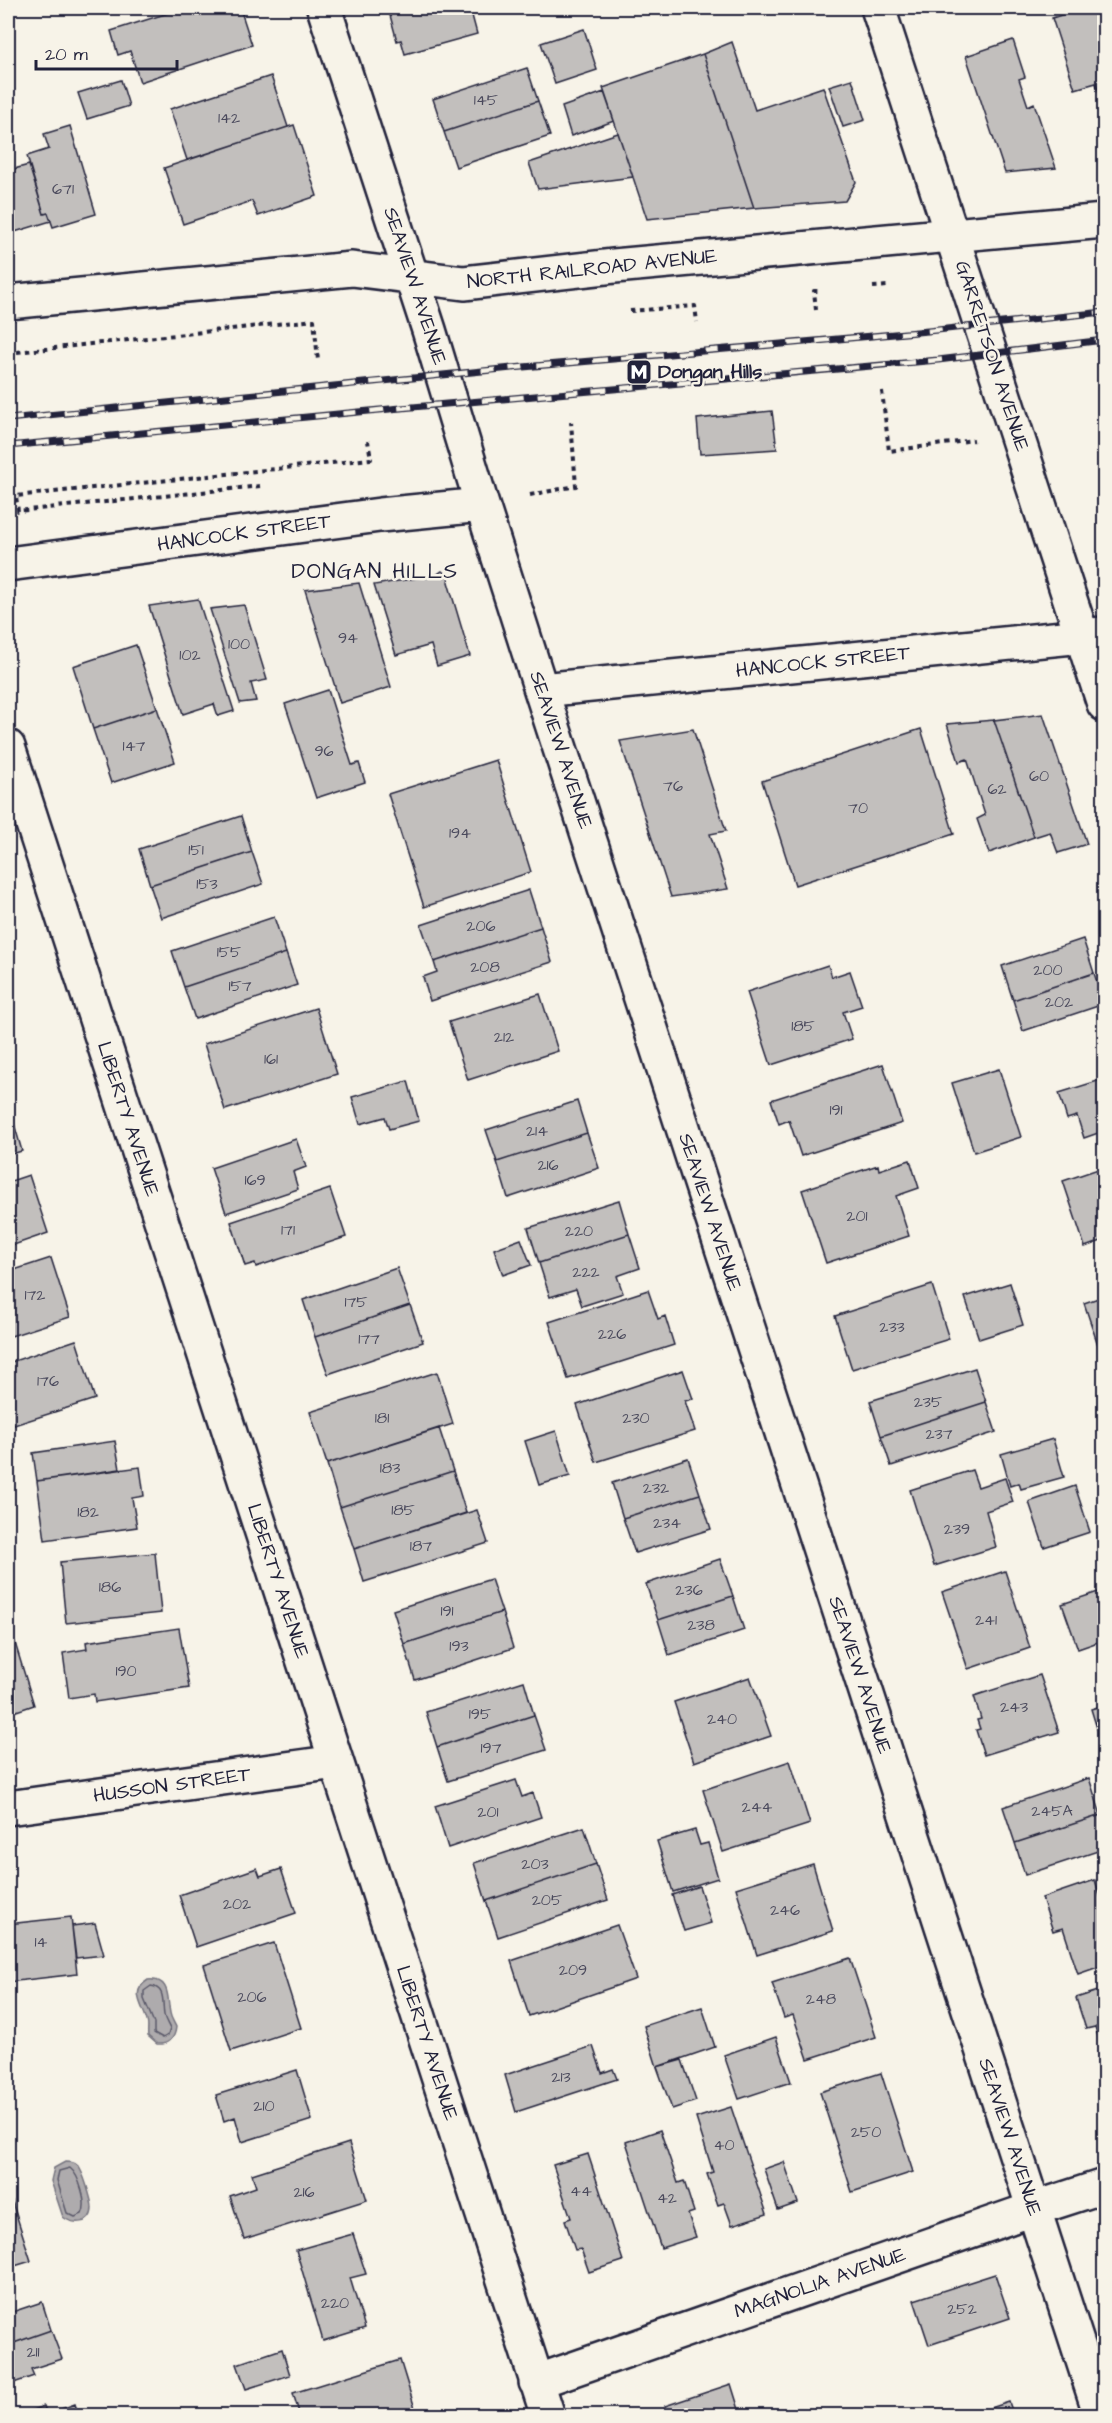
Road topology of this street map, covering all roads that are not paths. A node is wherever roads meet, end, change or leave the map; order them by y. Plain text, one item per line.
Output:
1 (324, 8) edge
2 (878, 8) edge
3 (1104, 221) edge
4 (952, 236) junction
5 (412, 276) junction
6 (8, 302) edge
7 (482, 505) junction
8 (8, 564) edge
9 (1094, 635) edge
10 (541, 690) junction
11 (1104, 704) edge
12 (8, 747) edge
13 (336, 1762) junction
14 (8, 1808) edge
15 (1104, 2186) edge
16 (1033, 2208) junction
17 (536, 2382) junction
18 (548, 2415) edge
19 (1101, 2415) edge

1 - 5 street, SEAVIEW AVENUE
2 - 4 street, GARRETSON AVENUE
3 - 4 street, NORTH RAILROAD AVENUE
4 - 5 street, NORTH RAILROAD AVENUE
4 - 9 street, GARRETSON AVENUE
5 - 6 street, NORTH RAILROAD AVENUE
5 - 7 street, SEAVIEW AVENUE
7 - 8 street, HANCOCK STREET
7 - 10 street, SEAVIEW AVENUE
9 - 10 street, HANCOCK STREET
9 - 11 street, GARRETSON AVENUE
10 - 16 street, SEAVIEW AVENUE
12 - 13 street, LIBERTY AVENUE
13 - 14 street, HUSSON STREET
13 - 17 street, LIBERTY AVENUE
15 - 16 street, MAGNOLIA AVENUE
16 - 17 street, MAGNOLIA AVENUE
16 - 19 street, SEAVIEW AVENUE
17 - 18 street, LIBERTY AVENUE

